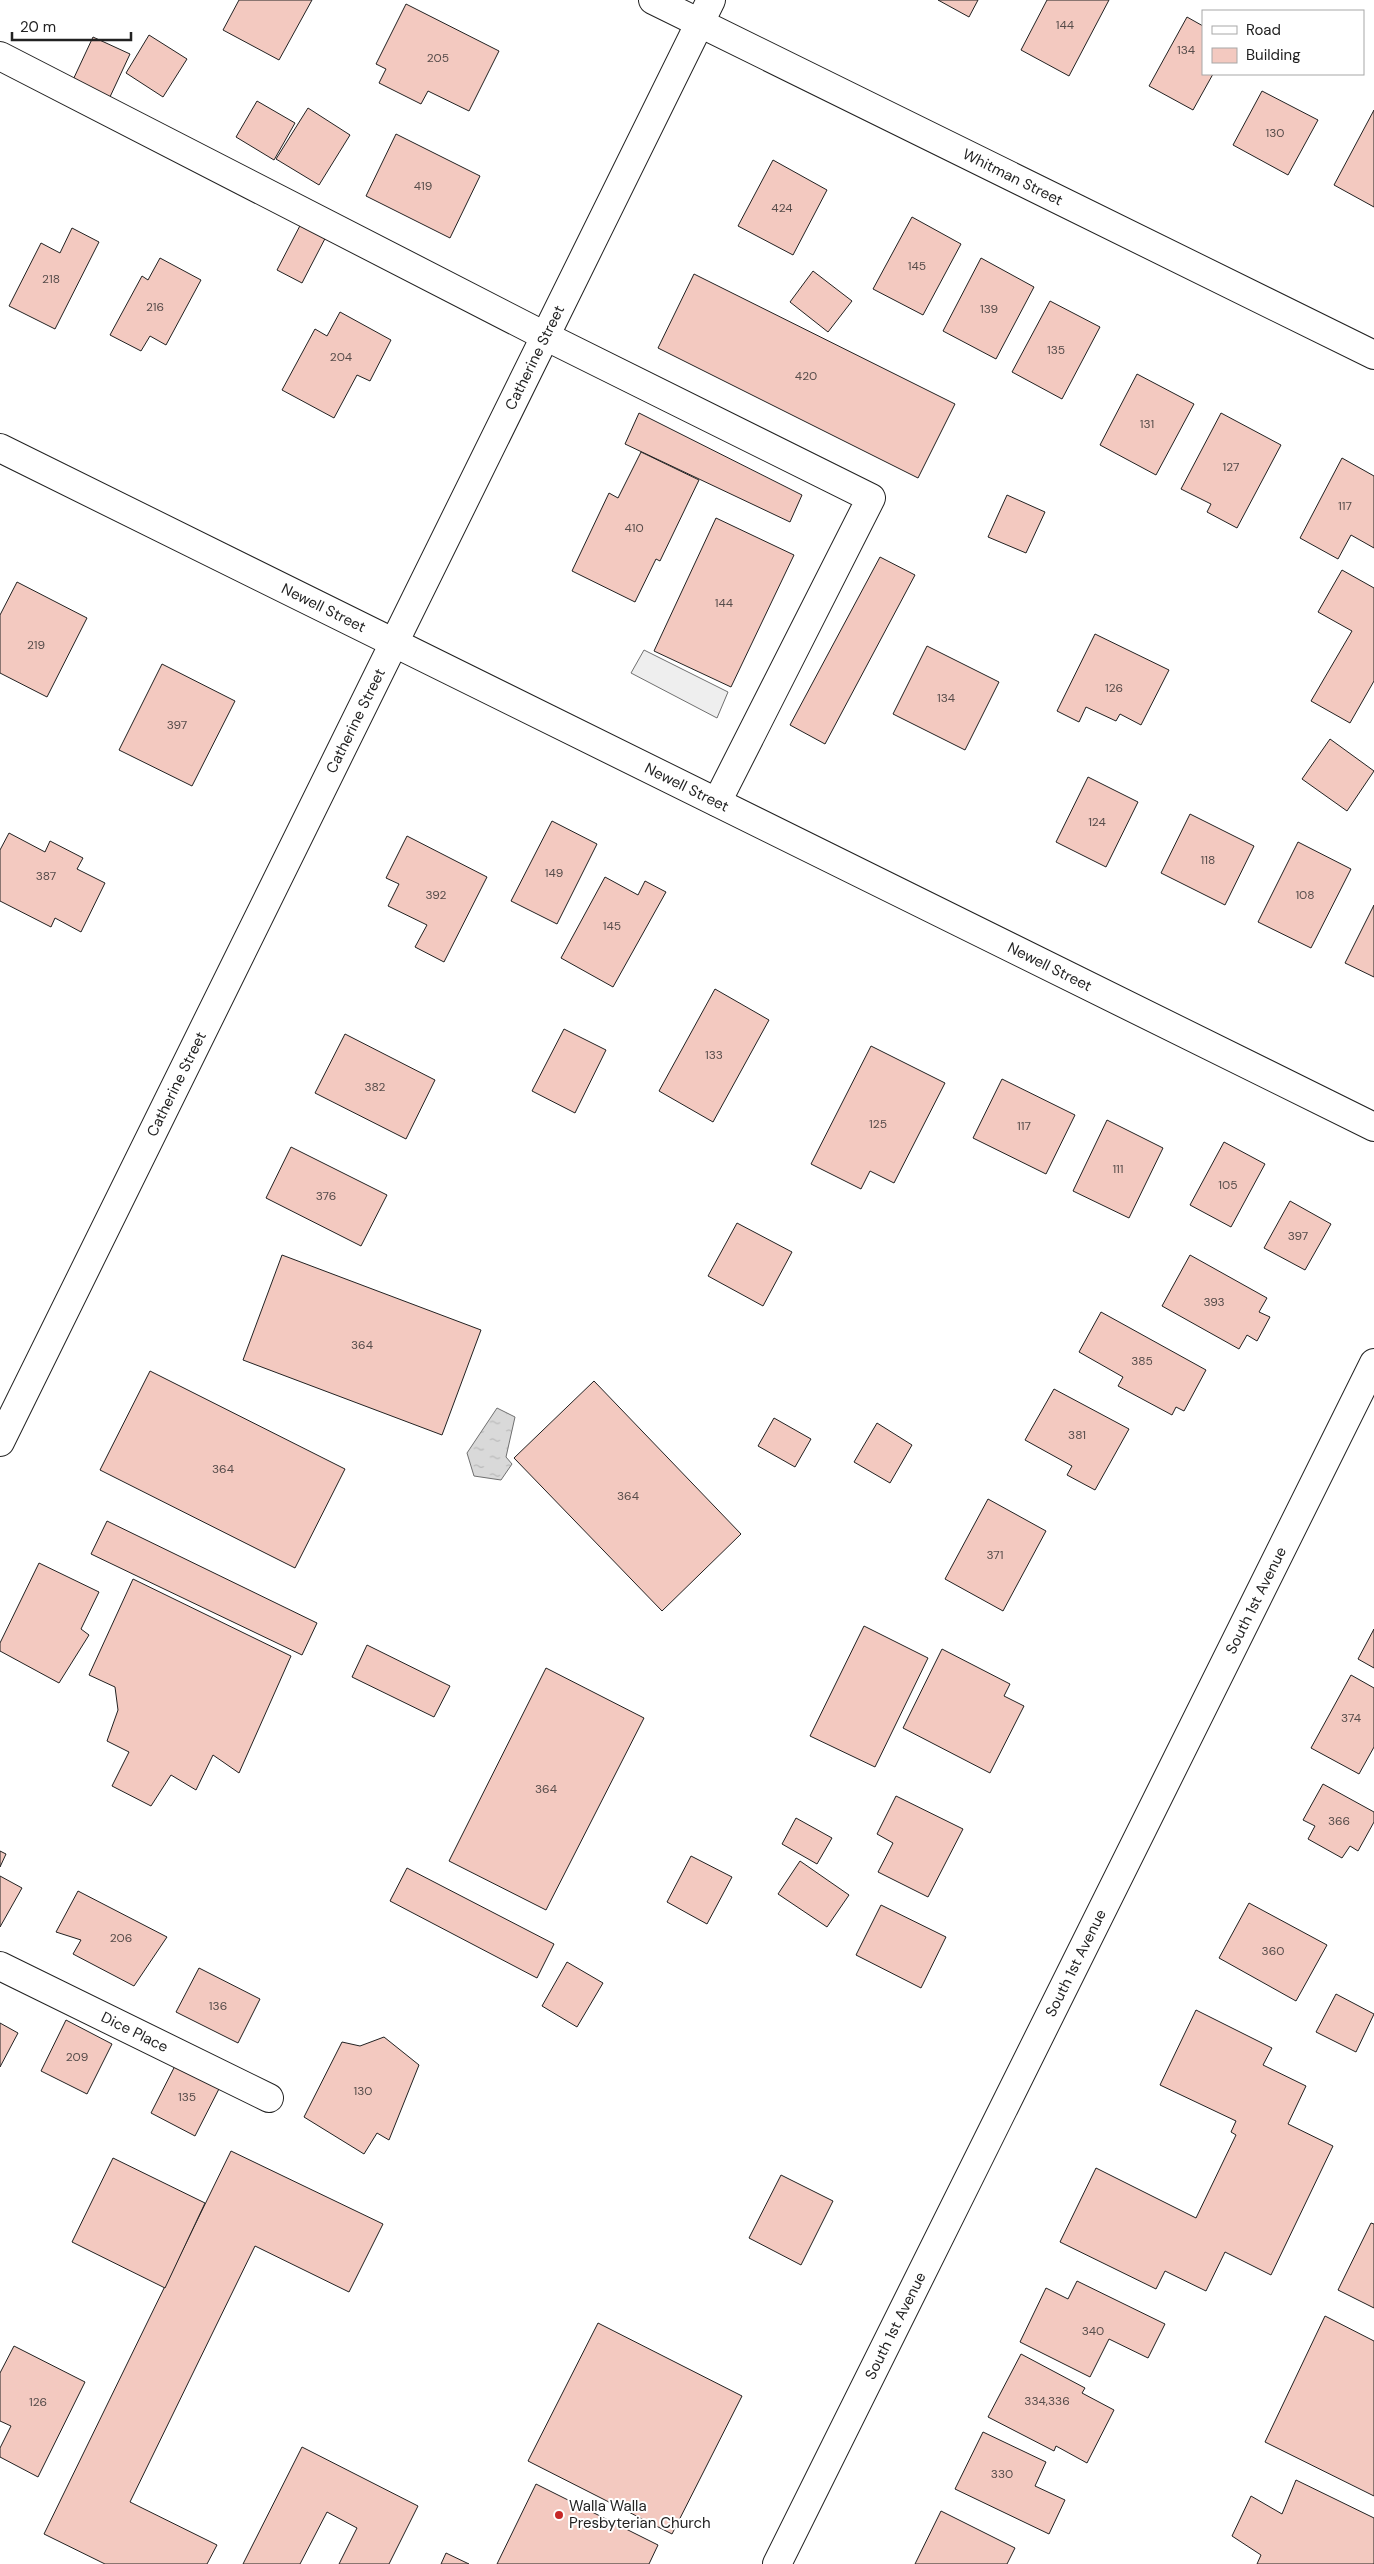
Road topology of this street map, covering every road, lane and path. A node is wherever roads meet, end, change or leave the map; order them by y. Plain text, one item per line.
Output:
1 (653, 0) edge
2 (705, 11) edge
3 (0, 56) edge
4 (545, 336) junction
5 (1374, 355) edge
6 (0, 448) edge
7 (394, 643) junction
8 (717, 802) junction
9 (1374, 1127) edge
10 (1374, 1363) edge
11 (0, 1442) edge
12 (0, 1966) edge
13 (269, 2098) dead end
14 (777, 2564) edge

1 - 2 street, Whitman Street
2 - 4 street, Catherine Street
2 - 5 street, Whitman Street
3 - 4 street
4 - 7 street, Catherine Street
4 - 8 street
6 - 7 street, Newell Street
7 - 8 street, Newell Street
7 - 11 street, Catherine Street
8 - 9 street, Newell Street
10 - 14 street, South 1st Avenue
12 - 13 street, Dice Place

